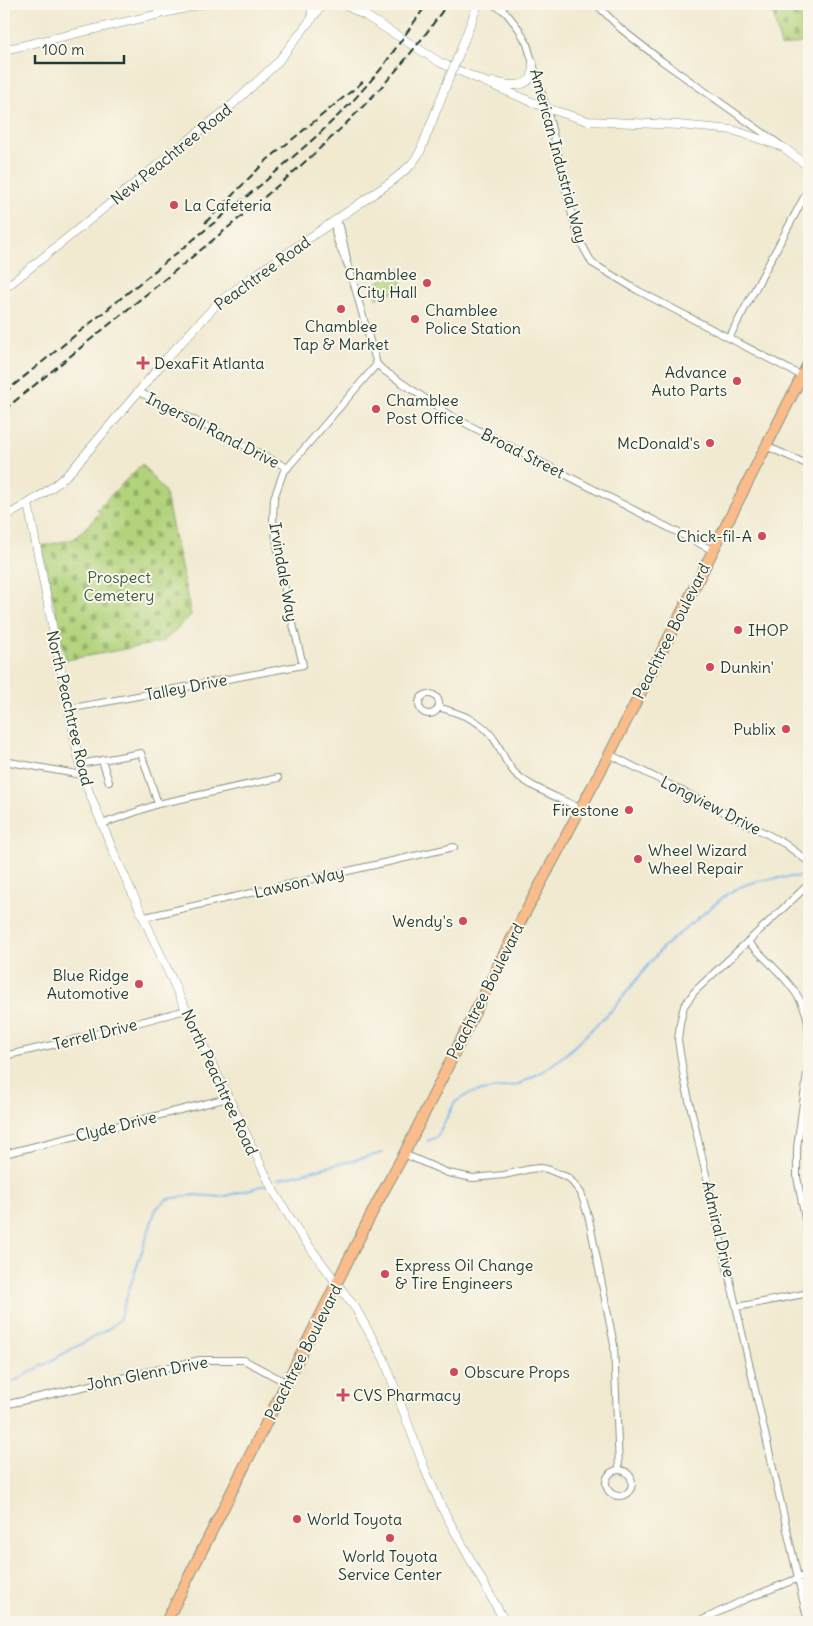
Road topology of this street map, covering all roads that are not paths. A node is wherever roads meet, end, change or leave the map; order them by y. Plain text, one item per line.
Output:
1 (156, 4) edge
2 (203, 4) edge
3 (310, 4) edge
4 (323, 4) edge
5 (343, 4) edge
6 (478, 4) edge
7 (492, 4) edge
8 (596, 4) edge
9 (352, 6) edge
10 (158, 14) junction
11 (312, 19) junction
12 (4, 50) edge
13 (533, 63) junction
14 (482, 80) junction
15 (546, 108) junction
16 (783, 147) junction
17 (809, 167) edge
18 (809, 188) edge
19 (335, 220) junction
20 (4, 289) edge
21 (729, 338) junction
22 (809, 362) edge
23 (378, 364) junction
24 (802, 376) junction
25 (139, 392) junction
26 (766, 446) junction
27 (809, 465) edge
28 (288, 468) junction
29 (28, 504) junction
30 (4, 517) edge
31 (712, 550) junction
32 (303, 666) joint
33 (438, 707) dead end
34 (68, 709) junction
35 (609, 754) junction
36 (102, 760) junction
37 (4, 761) edge
38 (80, 764) junction
39 (82, 775) junction
40 (278, 778) dead end
41 (110, 782) dead end
42 (158, 804) junction
43 (580, 809) junction
44 (102, 824) junction
45 (454, 847) dead end
46 (809, 862) edge
47 (809, 884) edge
48 (145, 917) junction
49 (748, 942) junction
50 (186, 1010) junction
51 (809, 1045) edge
52 (4, 1056) edge
53 (809, 1058) edge
54 (228, 1098) junction
55 (4, 1154) edge
56 (404, 1154) junction
57 (809, 1240) edge
58 (337, 1283) junction
59 (809, 1293) edge
60 (737, 1307) junction
61 (287, 1383) junction
62 (4, 1405) edge
63 (619, 1469) junction
64 (809, 1574) edge
65 (798, 1578) junction
66 (708, 1620) edge
67 (166, 1622) edge
68 (505, 1622) edge
69 (698, 1622) edge
70 (808, 1622) edge

1 - 10 street
2 - 10 street
3 - 11 street
4 - 11 street, New Peachtree Road
5 - 9 street
6 - 19 street, Peachtree Road, bridge
7 - 13 street, American Industrial Way
8 - 16 street
9 - 14 street
10 - 12 street
11 - 20 street, New Peachtree Road
13 - 14 street
13 - 15 street, American Industrial Way
14 - 15 street
15 - 16 street
15 - 21 street, American Industrial Way
16 - 17 street
18 - 21 street
19 - 23 street
19 - 25 street, Peachtree Road
21 - 24 street, American Industrial Way
22 - 24 highway, Peachtree Boulevard
23 - 28 street, Irvindale Way
23 - 31 street, Broad Street
24 - 26 highway, Peachtree Boulevard
25 - 28 street, Ingersoll Rand Drive
25 - 29 street, Peachtree Road
26 - 27 street
26 - 31 highway, Peachtree Boulevard
28 - 32 street, Irvindale Way
29 - 30 street, Peachtree Road
29 - 34 street, North Peachtree Road
31 - 35 highway, Peachtree Boulevard
32 - 34 street, Talley Drive
33 - 43 street
34 - 38 street, North Peachtree Road
35 - 43 highway, Peachtree Boulevard
35 - 46 street, Longview Drive
36 - 38 street
36 - 41 street
36 - 42 street
37 - 39 street
38 - 39 street, North Peachtree Road
39 - 44 street, North Peachtree Road
40 - 42 street
42 - 44 street
43 - 56 highway, Peachtree Boulevard
44 - 48 street, North Peachtree Road
45 - 48 street, Lawson Way
47 - 49 street, Admiral Drive
48 - 50 street, North Peachtree Road
49 - 51 street
49 - 60 street, Admiral Drive
50 - 52 street, Terrell Drive
50 - 54 street, North Peachtree Road
53 - 57 street
54 - 55 street, Clyde Drive
54 - 58 street, North Peachtree Road
56 - 58 highway, Peachtree Boulevard
56 - 63 street
58 - 61 highway, Peachtree Boulevard
58 - 68 street, North Peachtree Road
59 - 60 street
60 - 65 street, Admiral Drive
61 - 62 street, John Glenn Drive
61 - 67 highway, Peachtree Boulevard
63 - 63 street
64 - 65 street
65 - 66 street
65 - 70 street, Admiral Drive
66 - 69 street

